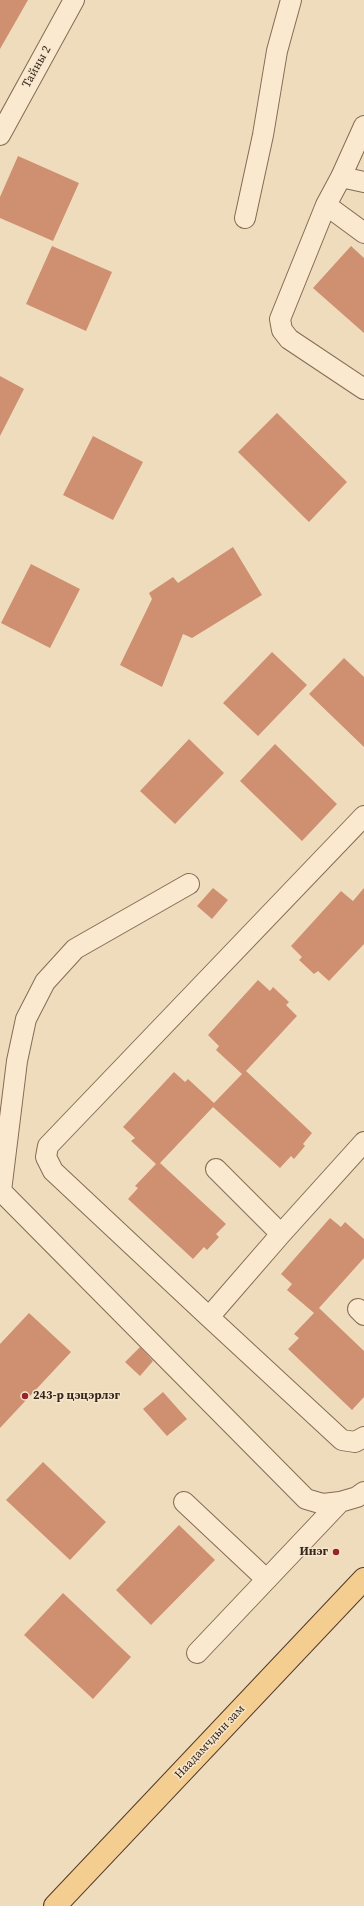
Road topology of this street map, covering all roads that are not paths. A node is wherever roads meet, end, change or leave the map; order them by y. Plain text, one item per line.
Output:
1 (74, 0) edge
2 (291, 0) edge
3 (364, 126) edge
4 (0, 135) edge
5 (359, 147) edge
6 (341, 177) junction
7 (364, 182) edge
8 (326, 205) junction
9 (245, 218) dead end
10 (364, 232) edge
11 (364, 389) edge
12 (364, 816) edge
13 (188, 884) dead end
14 (364, 1142) edge
15 (216, 1169) dead end
16 (1, 1190) edge
17 (280, 1234) junction
18 (209, 1317) junction
19 (364, 1437) edge
20 (364, 1492) edge
21 (184, 1502) dead end
22 (340, 1502) junction
23 (266, 1579) junction
24 (364, 1579) edge
25 (197, 1653) dead end
26 (55, 1906) edge

1 - 4 street, Тайны 2
2 - 9 street
3 - 5 street
5 - 6 street
6 - 7 street
6 - 8 street
8 - 10 street
8 - 11 street
12 - 18 street
13 - 16 street
14 - 17 street
15 - 17 street
16 - 22 street
17 - 18 street
18 - 19 street
20 - 22 street
21 - 23 street
22 - 23 street
23 - 25 street
24 - 26 main road, Наадамчдын зам

